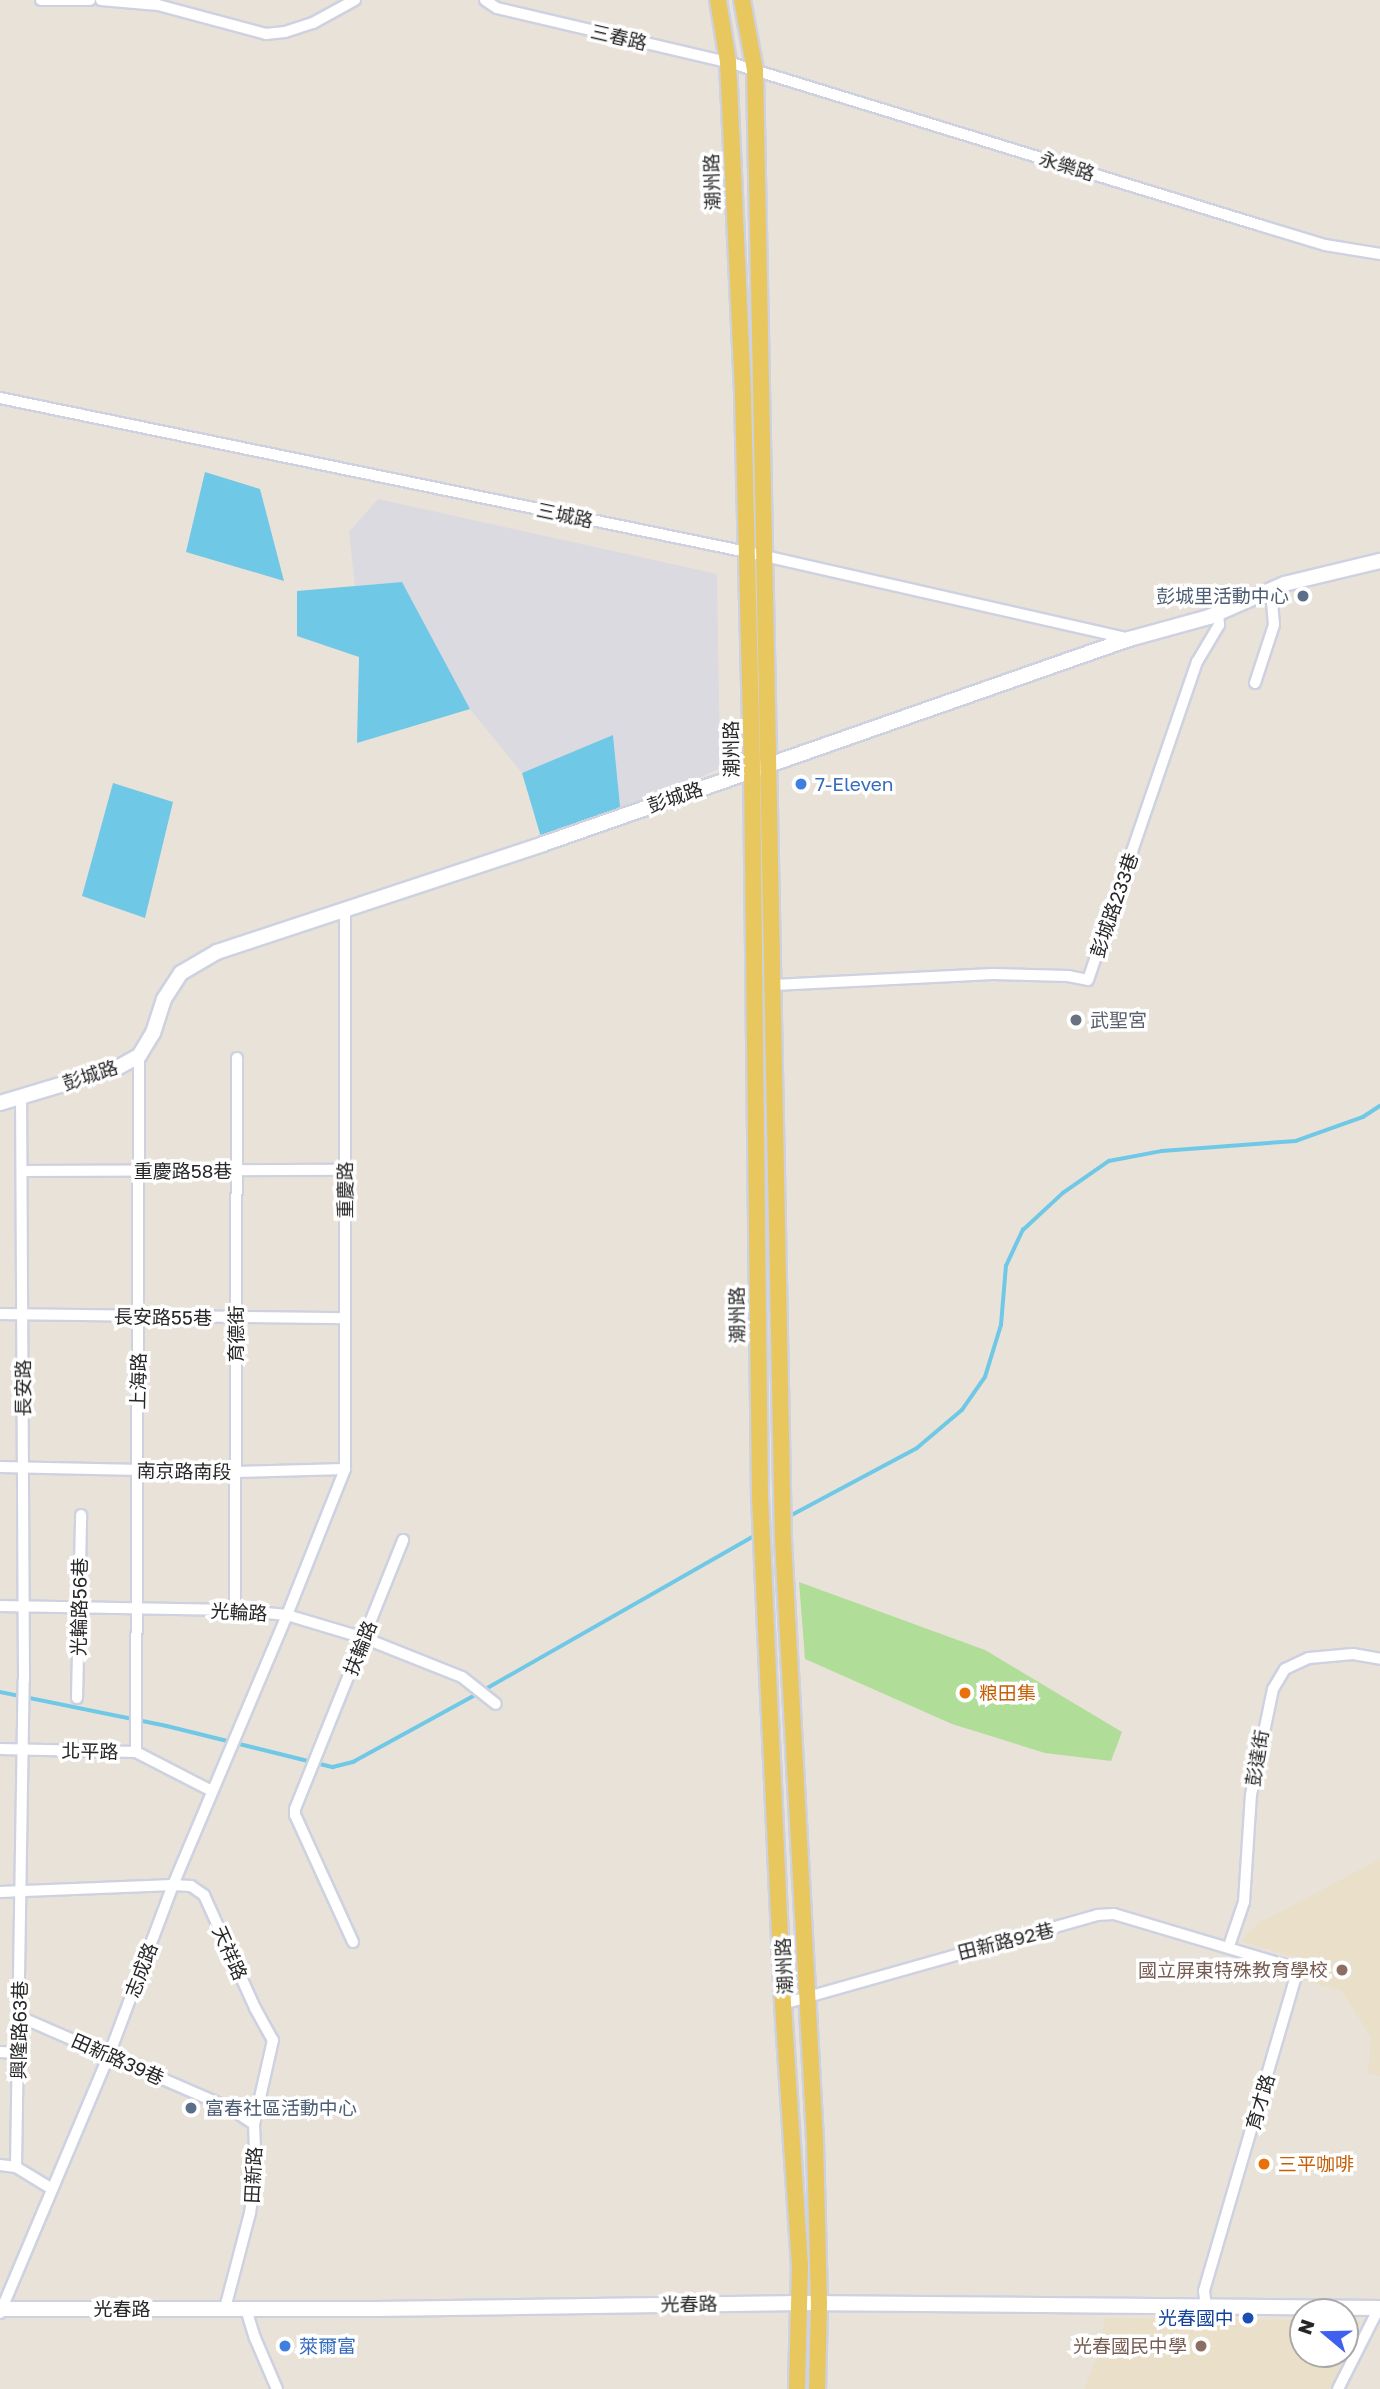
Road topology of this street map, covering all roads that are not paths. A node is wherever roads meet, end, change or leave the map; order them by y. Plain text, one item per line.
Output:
1 (41, 0) edge
2 (90, 0) edge
3 (100, 0) edge
4 (355, 0) edge
5 (485, 0) edge
6 (718, 0) edge
7 (742, 0) edge
8 (728, 62) junction
9 (755, 70) junction
10 (1380, 254) edge
11 (0, 398) edge
12 (747, 552) junction
13 (763, 556) junction
14 (1380, 561) edge
15 (1270, 590) junction
16 (1218, 613) junction
17 (1129, 639) junction
18 (1255, 684) dead end
19 (760, 767) junction
20 (345, 911) junction
21 (774, 985) junction
22 (139, 1056) junction
23 (237, 1058) dead end
24 (21, 1096) junction
25 (0, 1102) edge
26 (344, 1170) junction
27 (22, 1171) junction
28 (138, 1171) junction
29 (237, 1172) junction
30 (0, 1314) edge
31 (22, 1314) junction
32 (138, 1316) junction
33 (236, 1318) junction
34 (345, 1318) junction
35 (0, 1467) edge
36 (23, 1467) junction
37 (345, 1469) junction
38 (137, 1470) junction
39 (236, 1472) junction
40 (81, 1515) dead end
41 (403, 1540) dead end
42 (0, 1606) edge
43 (24, 1606) junction
44 (79, 1609) junction
45 (136, 1610) junction
46 (235, 1610) junction
47 (287, 1615) junction
48 (364, 1638) junction
49 (1380, 1659) edge
50 (77, 1698) dead end
51 (496, 1703) dead end
52 (0, 1749) edge
53 (23, 1749) junction
54 (136, 1752) junction
55 (212, 1791) junction
56 (173, 1885) junction
57 (0, 1892) edge
58 (23, 1892) junction
59 (353, 1942) dead end
60 (1229, 1947) junction
61 (806, 1997) junction
62 (783, 2004) junction
63 (18, 2016) junction
64 (273, 2040) joint
65 (0, 2052) edge
66 (19, 2053) junction
67 (109, 2055) junction
68 (254, 2124) junction
69 (0, 2165) edge
70 (16, 2168) junction
71 (52, 2189) junction
72 (801, 2303) junction
73 (819, 2304) junction
74 (1206, 2306) junction
75 (225, 2308) junction
76 (1379, 2308) edge
77 (246, 2309) junction
78 (0, 2311) edge
79 (277, 2389) edge
80 (797, 2389) edge
81 (817, 2389) edge
82 (1338, 2389) edge

1 - 2 street
3 - 4 street
5 - 8 street, 三春路
6 - 8 main road, 潮州路
7 - 9 main road, 潮州路
8 - 9 street, 三春路
8 - 12 main road, 潮州路
9 - 10 street, 永樂路
9 - 13 main road, 潮州路
11 - 12 street, 三城路
12 - 13 street, 三城路
12 - 19 main road, 潮州路
13 - 17 street, 三城路
13 - 19 main road, 潮州路
14 - 15 street, 彭城路
15 - 16 street, 彭城路
15 - 18 street
16 - 17 street, 彭城路
16 - 21 street, 彭城路233巷
17 - 19 street, 彭城路
19 - 20 street, 彭城路
19 - 21 main road, 潮州路
19 - 62 main road, 潮州路
20 - 22 street, 彭城路
20 - 26 street, 重慶路
21 - 61 main road, 潮州路
22 - 24 street, 彭城路
22 - 28 street, 上海路
23 - 29 street, 育德街
24 - 25 street, 彭城路
24 - 27 street, 長安路
26 - 29 street, 重慶路58巷
26 - 34 street, 重慶路
27 - 28 street, 重慶路58巷
27 - 31 street, 長安路
28 - 29 street, 重慶路58巷
28 - 32 street, 上海路
29 - 33 street, 育德街
30 - 31 street, 長安路55巷
31 - 32 street, 長安路55巷
31 - 36 street, 長安路
32 - 33 street, 長安路55巷
32 - 38 street, 上海路
33 - 34 street, 長安路55巷
33 - 39 street, 育德街
34 - 37 street, 重慶路
35 - 36 street, 南京路南段
36 - 38 street, 南京路南段
36 - 43 street, 長安路
37 - 39 street, 南京路南段
37 - 47 street
38 - 39 street, 南京路南段
38 - 45 street, 上海路
39 - 46 street, 育德街
40 - 44 street, 光輪路56巷
41 - 48 street, 扶輪路
42 - 43 street, 光輪路
43 - 44 street, 光輪路
43 - 53 street, 長安路
44 - 45 street, 光輪路
44 - 50 street, 光輪路56巷
45 - 46 street, 光輪路
45 - 54 street, 上海路
46 - 47 street, 光輪路
47 - 48 street, 光輪路
47 - 55 street, 志成路
48 - 51 street, 光輪路
48 - 59 street, 扶輪路
49 - 60 street, 彭達街
52 - 53 street, 北平路
53 - 54 street, 北平路
53 - 58 street
54 - 55 street, 北平路
55 - 56 street, 志成路
56 - 58 street
56 - 64 street, 天祥路
56 - 67 street, 志成路
57 - 58 street
58 - 63 street, 興隆路63巷
60 - 61 street, 田新路92巷
60 - 74 street, 育才路
61 - 62 street, 田新路92巷
61 - 73 main road, 潮州路
62 - 72 main road, 潮州路
63 - 66 street, 興隆路63巷
63 - 67 street, 田新路39巷
64 - 68 street, 田新路
65 - 66 street
66 - 70 street, 興隆路63巷
67 - 68 street, 田新路39巷
67 - 71 street, 志成路
68 - 75 street, 田新路
69 - 70 street
70 - 71 street
71 - 78 street, 志成路
72 - 73 street, 光春路
72 - 77 street, 光春路
72 - 80 main road, 潮州路
73 - 74 street, 光春路
73 - 81 main road, 潮州路
74 - 76 street, 光春路
75 - 77 street, 光春路
75 - 78 street, 光春路
76 - 82 street, 光春路
77 - 79 street

